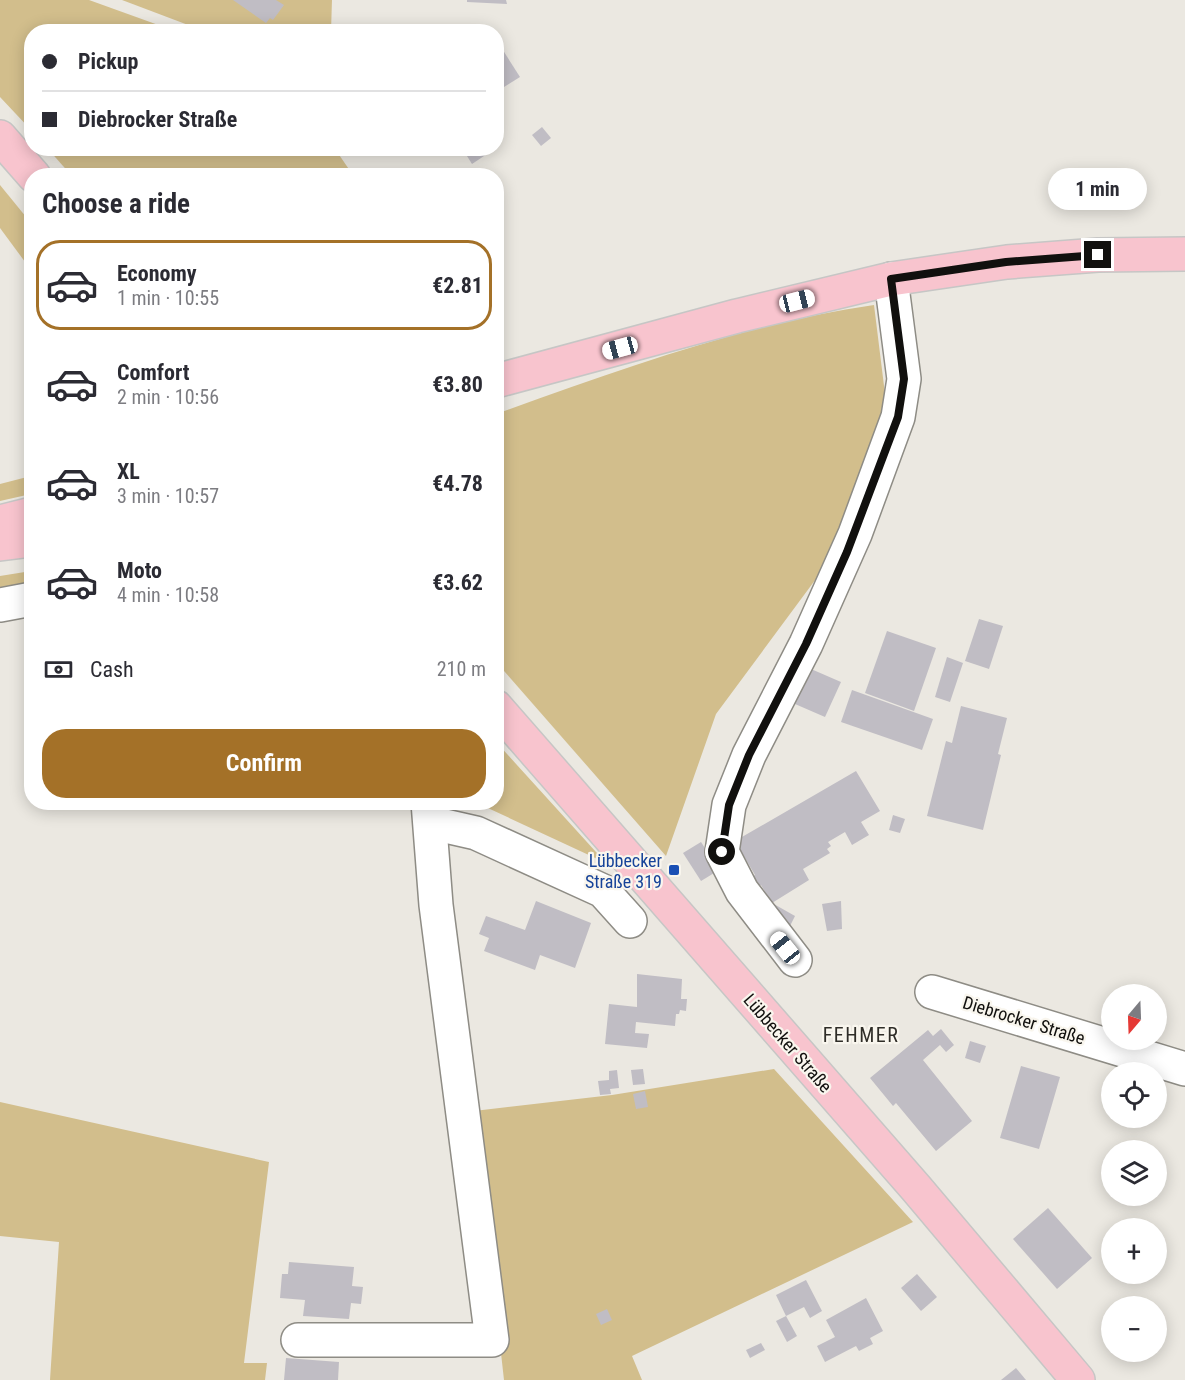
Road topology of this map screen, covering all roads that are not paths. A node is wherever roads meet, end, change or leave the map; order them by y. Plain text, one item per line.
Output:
1 (0, 137) edge
2 (27, 168) edge
3 (1185, 254) edge
4 (891, 279) junction
5 (662, 337) junction
6 (504, 379) edge
7 (504, 399) edge
8 (24, 516) edge
9 (0, 522) edge
10 (24, 541) edge
11 (0, 544) edge
12 (24, 601) edge
13 (0, 605) edge
14 (504, 716) edge
15 (430, 813) edge
16 (630, 921) dead end
17 (795, 960) dead end
18 (933, 992) dead end
19 (1185, 1069) edge
20 (298, 1340) dead end
21 (1078, 1380) edge

1 - 2 main road
3 - 4 main road
4 - 5 main road
4 - 17 street
5 - 6 main road
5 - 7 main road
8 - 9 main road
10 - 11 main road
12 - 13 street
14 - 21 main road, Lübbecker Straße
15 - 16 street
15 - 20 street
18 - 19 street, Diebrocker Straße

